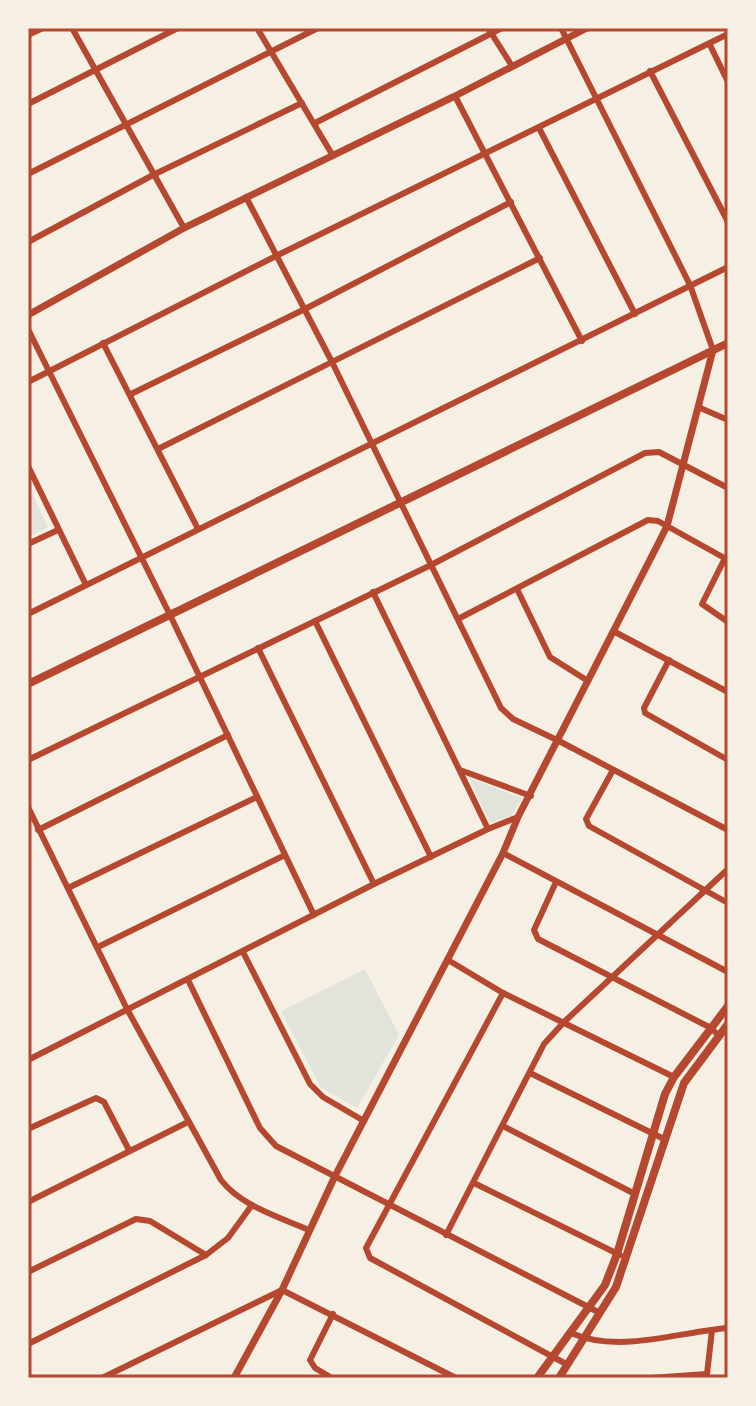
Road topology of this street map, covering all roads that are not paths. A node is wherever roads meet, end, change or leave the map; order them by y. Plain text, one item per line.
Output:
1 (43, 28) edge
2 (72, 28) edge
3 (178, 28) edge
4 (257, 28) edge
5 (318, 28) edge
6 (502, 28) edge
7 (561, 28) edge
8 (587, 28) edge
9 (490, 31) edge
10 (728, 34) edge
11 (28, 35) edge
12 (567, 38) junction
13 (710, 45) junction
14 (272, 52) junction
15 (512, 66) junction
16 (95, 70) junction
17 (650, 71) junction
18 (728, 82) edge
19 (455, 96) junction
20 (597, 99) junction
21 (302, 103) junction
22 (28, 104) edge
23 (315, 123) junction
24 (126, 124) junction
25 (539, 128) junction
26 (485, 153) junction
27 (333, 156) junction
28 (28, 174) edge
29 (153, 175) junction
30 (246, 197) junction
31 (511, 202) junction
32 (728, 222) edge
33 (184, 228) junction
34 (28, 242) edge
35 (276, 256) junction
36 (540, 258) junction
37 (728, 267) edge
38 (690, 285) junction
39 (305, 309) junction
40 (635, 314) junction
41 (28, 315) edge
42 (28, 329) edge
43 (582, 341) junction
44 (103, 343) junction
45 (728, 343) edge
46 (713, 350) junction
47 (332, 362) junction
48 (49, 370) junction
49 (28, 382) edge
50 (131, 394) junction
51 (698, 407) junction
52 (728, 420) edge
53 (371, 444) junction
54 (158, 449) junction
55 (682, 465) junction
56 (28, 466) edge
57 (728, 488) edge
58 (400, 504) junction
59 (667, 526) junction
60 (198, 529) junction
61 (58, 530) junction
62 (28, 544) edge
63 (140, 558) junction
64 (726, 559) edge
65 (431, 565) junction
66 (86, 585) junction
67 (517, 589) junction
68 (373, 592) junction
69 (28, 614) edge
70 (170, 615) junction
71 (458, 619) junction
72 (315, 621) junction
73 (728, 622) edge
74 (615, 632) junction
75 (258, 648) junction
76 (669, 660) junction
77 (200, 676) junction
78 (588, 681) junction
79 (28, 684) edge
80 (728, 692) edge
81 (228, 735) junction
82 (559, 741) junction
83 (28, 760) edge
84 (728, 760) edge
85 (460, 770) junction
86 (613, 770) junction
87 (531, 796) junction
88 (257, 797) junction
89 (28, 807) edge
90 (518, 817) junction
91 (488, 829) junction
92 (38, 830) junction
93 (728, 830) edge
94 (503, 853) junction
95 (285, 855) junction
96 (431, 857) junction
97 (728, 869) edge
98 (556, 882) junction
99 (374, 884) junction
100 (68, 888) junction
101 (706, 891) junction
102 (728, 903) edge
103 (314, 915) junction
104 (659, 935) junction
105 (98, 947) junction
106 (243, 952) junction
107 (448, 960) junction
108 (728, 972) edge
109 (611, 978) junction
110 (188, 980) junction
111 (503, 993) junction
112 (728, 1006) edge
113 (127, 1009) junction
114 (564, 1022) junction
115 (728, 1024) edge
116 (711, 1028) junction
117 (719, 1036) junction
118 (28, 1060) edge
119 (530, 1073) junction
120 (674, 1077) junction
121 (364, 1121) junction
122 (188, 1122) junction
123 (503, 1126) junction
124 (28, 1129) edge
125 (651, 1134) junction
126 (664, 1139) junction
127 (129, 1150) junction
128 (335, 1176) junction
129 (474, 1183) junction
130 (635, 1194) junction
131 (28, 1202) edge
132 (252, 1205) junction
133 (389, 1205) junction
134 (309, 1230) junction
135 (446, 1235) junction
136 (617, 1254) junction
137 (206, 1255) junction
138 (627, 1257) junction
139 (28, 1272) edge
140 (282, 1290) junction
141 (590, 1308) junction
142 (600, 1313) junction
143 (333, 1314) junction
144 (728, 1328) edge
145 (712, 1330) junction
146 (571, 1333) junction
147 (584, 1339) junction
148 (28, 1344) edge
149 (554, 1356) junction
150 (568, 1365) junction
151 (706, 1376) edge
152 (102, 1378) edge
153 (234, 1378) edge
154 (332, 1378) edge
155 (456, 1378) edge
156 (537, 1378) edge
157 (559, 1378) edge
158 (650, 1378) edge

1 - 11 street
2 - 16 street
3 - 16 street
4 - 14 street
5 - 14 street
6 - 9 street
7 - 12 street
8 - 12 street
9 - 15 street
9 - 23 street
10 - 13 street
12 - 15 street
12 - 20 street
13 - 17 street
13 - 18 street
14 - 21 street
14 - 24 street
15 - 19 street
16 - 22 street
16 - 24 street
17 - 20 street
17 - 32 street
19 - 26 street
19 - 27 street
20 - 25 street
20 - 38 street
21 - 23 street
21 - 29 street
23 - 27 street
24 - 28 street
24 - 29 street
25 - 26 street
25 - 40 street
26 - 31 street
26 - 35 street
27 - 30 street
29 - 33 street
29 - 34 street
30 - 33 street
30 - 35 street
31 - 36 street
31 - 39 street
33 - 41 street
35 - 39 street
35 - 44 street
36 - 43 street
36 - 47 street
37 - 38 street
38 - 40 street
38 - 46 street
39 - 47 street
39 - 50 street
40 - 43 street
42 - 48 street
43 - 53 street
44 - 48 street
44 - 50 street
45 - 46 main road
46 - 51 street
46 - 58 main road
47 - 53 street
47 - 54 street
48 - 49 street
48 - 63 street
50 - 54 street
51 - 52 street
51 - 55 street
53 - 58 street
53 - 60 street
54 - 60 street
55 - 57 street
55 - 59 street
55 - 65 street
56 - 61 street
58 - 65 street
58 - 70 main road
59 - 64 street
59 - 67 street
59 - 74 street
60 - 63 street
61 - 62 street
61 - 66 street
63 - 66 street
63 - 70 street
64 - 73 street
65 - 68 street
65 - 71 street
66 - 69 street
67 - 71 street
67 - 78 street
68 - 72 street
68 - 85 street
70 - 77 street
70 - 79 main road
71 - 82 street
72 - 75 street
72 - 96 street
74 - 76 street
74 - 78 street
75 - 77 street
75 - 99 street
76 - 80 street
76 - 84 street
77 - 81 street
77 - 83 street
78 - 82 street
81 - 88 street
81 - 92 street
82 - 86 street
82 - 87 street
85 - 87 street
85 - 91 street
86 - 93 street
86 - 101 street
87 - 90 street
88 - 95 street
88 - 100 street
89 - 92 street
90 - 91 street
90 - 94 street
91 - 96 street
92 - 100 street
94 - 98 street
94 - 107 street
95 - 103 street
95 - 105 street
96 - 99 street
97 - 101 street
98 - 104 street
98 - 109 street
99 - 103 street
100 - 105 street
101 - 102 street
101 - 104 street
103 - 106 street
104 - 108 street
104 - 109 street
105 - 113 street
106 - 110 street
106 - 121 street
107 - 111 street
107 - 121 street
109 - 114 street
109 - 116 street
110 - 113 street
110 - 128 street
111 - 114 street
111 - 133 street
112 - 116 main road
113 - 118 street
113 - 122 street
114 - 119 street
114 - 120 street
115 - 117 main road
116 - 117 street
116 - 120 main road
117 - 126 main road
119 - 123 street
119 - 125 street
120 - 125 main road
121 - 128 street
122 - 127 street
122 - 132 street
123 - 129 street
123 - 130 street
124 - 127 street
125 - 126 street
125 - 130 main road
126 - 138 main road
127 - 131 street
128 - 133 street
128 - 134 street
129 - 135 street
129 - 136 street
130 - 136 main road
132 - 134 street
132 - 137 street
133 - 135 street
133 - 149 street
134 - 140 street
135 - 141 street
136 - 138 street
136 - 141 main road
137 - 139 street
137 - 148 street
138 - 142 main road
140 - 143 street
140 - 152 street
140 - 153 street
141 - 142 street
141 - 146 main road
142 - 147 main road
143 - 154 street
143 - 155 street
144 - 145 street
145 - 147 street
145 - 151 street
146 - 147 street
146 - 149 main road
147 - 150 main road
149 - 150 street
149 - 156 main road
150 - 157 main road
151 - 158 street

